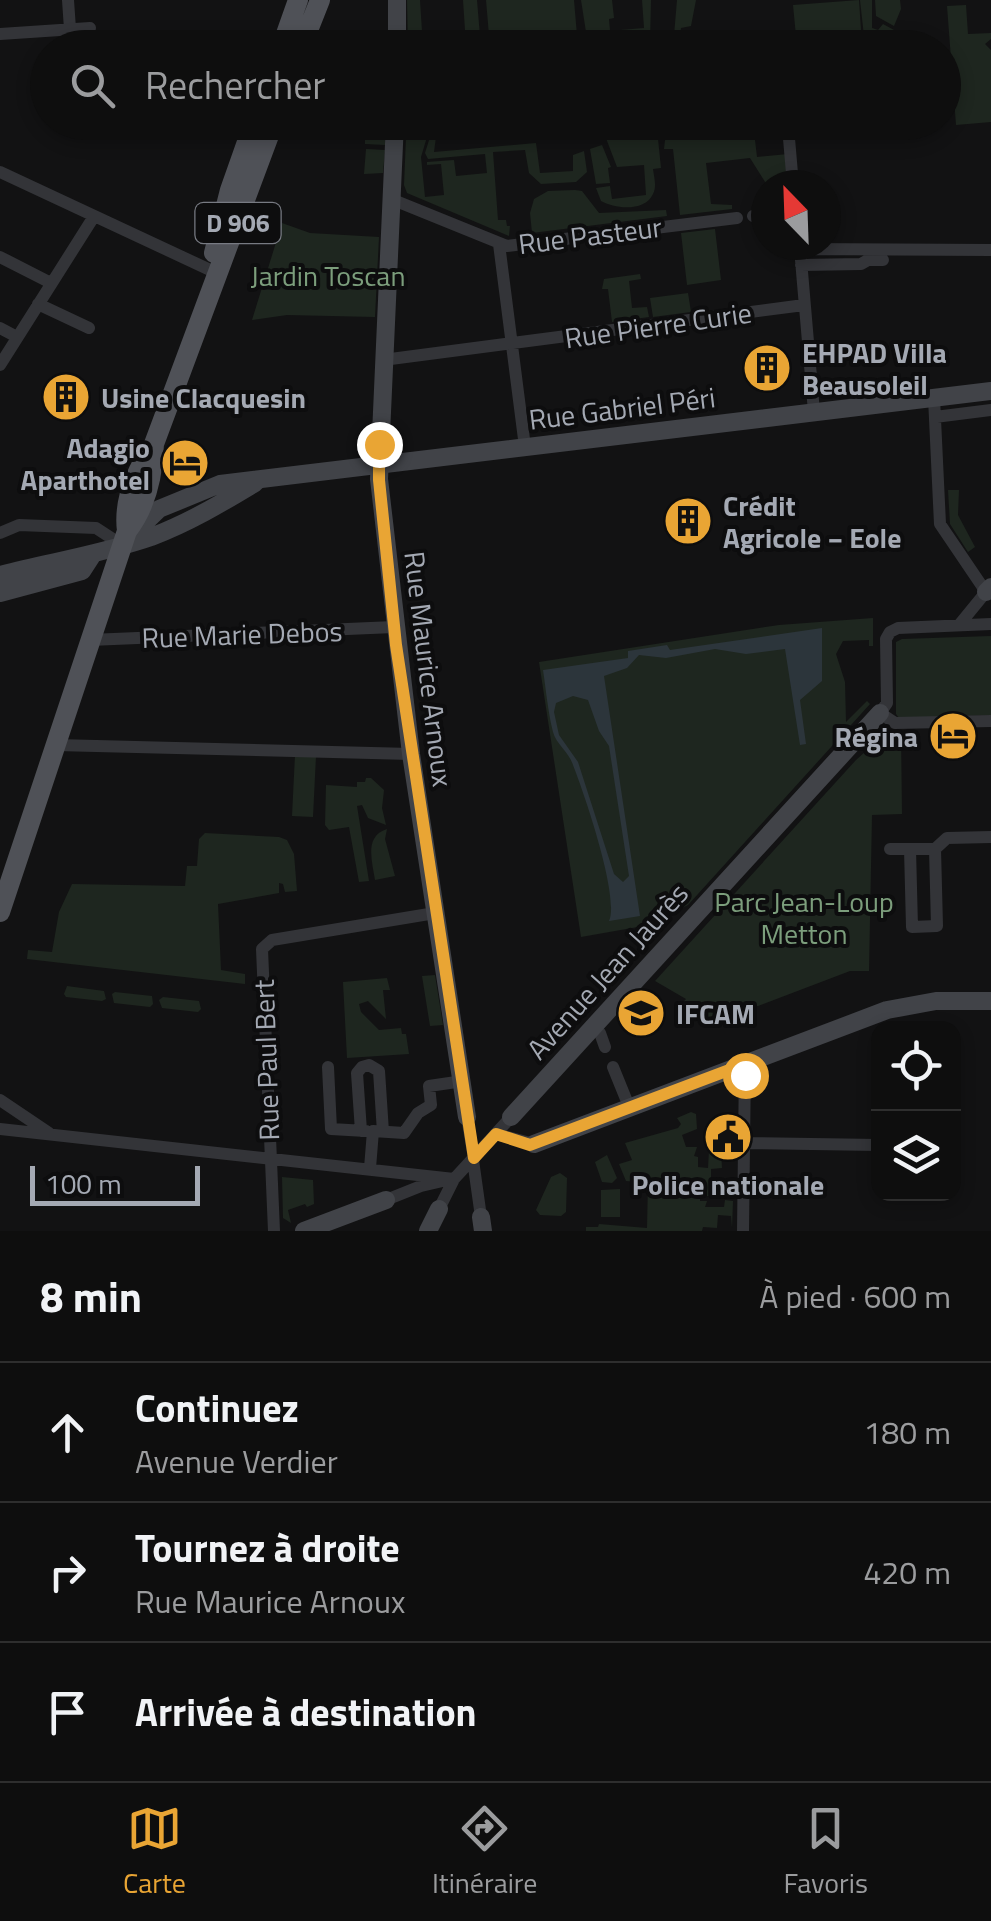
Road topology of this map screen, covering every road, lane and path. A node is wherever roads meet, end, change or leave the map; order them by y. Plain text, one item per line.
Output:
1 (68, 0) edge
2 (298, 0) edge
3 (320, 0) edge
4 (397, 0) edge
5 (90, 28) dead end
6 (70, 29) junction
7 (56, 30) edge
8 (287, 30) edge
9 (309, 30) edge
10 (397, 30) edge
11 (30, 32) edge
12 (0, 34) edge
13 (248, 140) edge
14 (267, 140) edge
15 (394, 140) edge
16 (789, 140) edge
17 (791, 170) edge
18 (0, 172) edge
19 (392, 198) junction
20 (94, 218) junction
21 (737, 218) dead end
22 (499, 244) junction
23 (841, 248) edge
24 (991, 250) edge
25 (868, 256) junction
26 (0, 258) edge
27 (991, 259) edge
28 (801, 260) edge
29 (802, 265) junction
30 (208, 269) junction
31 (51, 282) junction
32 (38, 304) junction
33 (804, 305) junction
34 (197, 323) junction
35 (0, 328) edge
36 (89, 328) dead end
37 (17, 337) junction
38 (512, 344) junction
39 (383, 360) junction
40 (0, 365) edge
41 (991, 391) edge
42 (935, 408) junction
43 (991, 410) edge
44 (814, 412) junction
45 (525, 447) junction
46 (378, 466) junction
47 (0, 533) edge
48 (124, 538) junction
49 (93, 554) junction
50 (0, 575) edge
51 (989, 590) edge
52 (0, 592) edge
53 (959, 624) junction
54 (991, 624) edge
55 (394, 628) junction
56 (90, 640) junction
57 (880, 713) junction
58 (991, 721) edge
59 (56, 745) junction
60 (411, 754) junction
61 (991, 837) edge
62 (890, 849) dead end
63 (910, 849) junction
64 (935, 849) junction
65 (0, 911) edge
66 (436, 912) junction
67 (991, 1001) edge
68 (745, 1064) junction
69 (614, 1067) dead end
70 (328, 1068) dead end
71 (462, 1081) junction
72 (626, 1099) dead end
73 (0, 1100) edge
74 (468, 1116) joint
75 (512, 1117) joint
76 (0, 1128) edge
77 (372, 1131) junction
78 (496, 1134) junction
79 (51, 1135) junction
80 (534, 1144) joint
81 (745, 1144) junction
82 (871, 1145) edge
83 (270, 1158) junction
84 (474, 1160) junction
85 (370, 1168) junction
86 (454, 1179) junction
87 (386, 1200) joint
88 (439, 1209) joint
89 (482, 1224) edge
90 (274, 1231) edge
91 (304, 1231) edge
92 (428, 1231) edge
93 (743, 1231) edge

1 - 6 street
2 - 8 main road
3 - 9 main road
4 - 10 main road
5 - 6 street
6 - 7 street
11 - 12 street
13 - 30 main road, D 906
14 - 34 main road, D 906
15 - 19 main road, Rue Maurice Arnoux
16 - 17 street
18 - 20 street
19 - 22 street, Rue Pasteur
19 - 39 main road, Rue Maurice Arnoux
20 - 30 street
20 - 31 street
21 - 22 street, Rue Pasteur
22 - 38 street
23 - 25 street
24 - 25 street
25 - 27 street
25 - 29 street
26 - 31 street
28 - 29 street
29 - 33 street
30 - 34 main road, D 906
31 - 32 street
32 - 36 street
32 - 37 street
33 - 38 street, Rue Pierre Curie
33 - 44 street
34 - 48 main road, D 906
35 - 37 street
37 - 40 street
38 - 39 street, Rue Pierre Curie
38 - 45 street
39 - 46 main road, Rue Maurice Arnoux
41 - 42 main road, Rue Gabriel Péri
42 - 43 street, Rue Gabriel Péri
42 - 44 main road, Rue Gabriel Péri
42 - 51 street
44 - 45 main road, Rue Gabriel Péri
45 - 46 main road, Rue Gabriel Péri
46 - 48 main road, Rue Gabriel Péri
46 - 55 main road, Rue Maurice Arnoux
47 - 48 street
48 - 49 main road
48 - 56 main road, D 906
49 - 50 main road
49 - 52 main road
51 - 53 street
53 - 54 street
53 - 57 street
55 - 56 street, Rue Marie Debos
55 - 60 main road, Rue Maurice Arnoux
56 - 59 main road, D 906
57 - 58 street
57 - 75 main road, Avenue Jean Jaurès
59 - 60 street
59 - 65 main road, D 906
60 - 66 main road, Rue Maurice Arnoux
61 - 64 street
62 - 63 street
63 - 64 street
63 - 64 street
66 - 71 main road, Rue Maurice Arnoux
66 - 83 street, Rue Paul Bert
67 - 68 main road
68 - 80 main road
68 - 81 street
69 - 72 street
70 - 77 street
71 - 74 main road, Rue Maurice Arnoux
71 - 77 street
73 - 79 street
74 - 84 street, Rue Maurice Arnoux
75 - 78 street, Avenue Jean Jaurès
76 - 79 street
77 - 85 street
78 - 80 street
78 - 84 street, Avenue Jean Jaurès
79 - 83 street
81 - 82 street
81 - 93 street
83 - 85 street
83 - 90 street, Rue Paul Bert
84 - 86 street, Avenue Jean Jaurès
84 - 89 street, Rue Maurice Arnoux
85 - 86 street
86 - 87 street
86 - 88 street, Avenue Jean Jaurès
87 - 91 main road
88 - 92 main road, Avenue Jean Jaurès

